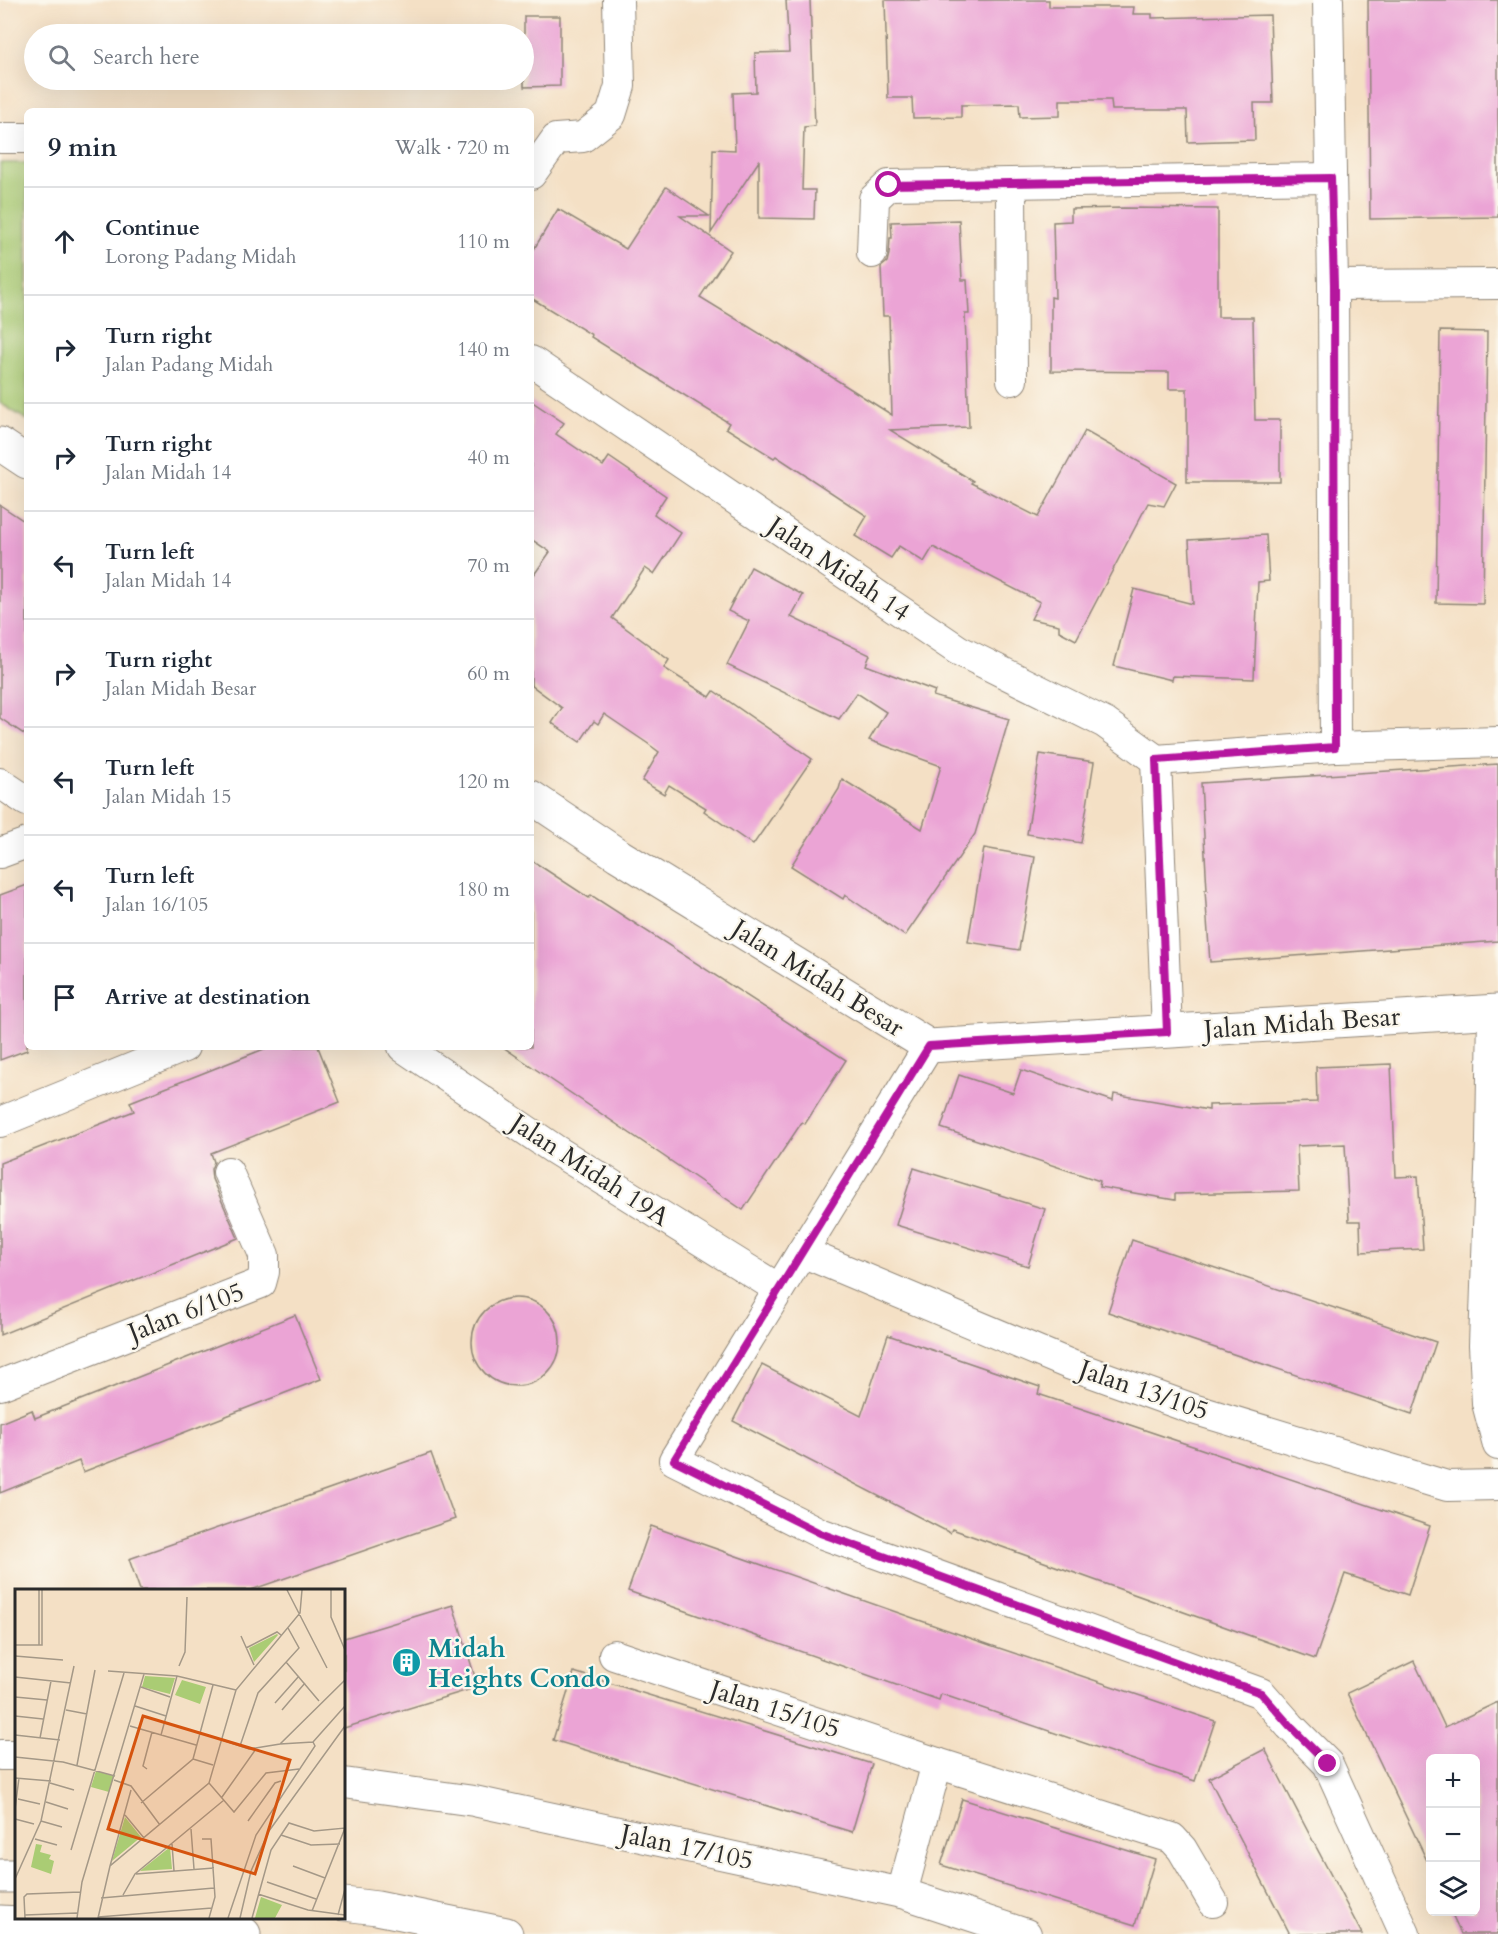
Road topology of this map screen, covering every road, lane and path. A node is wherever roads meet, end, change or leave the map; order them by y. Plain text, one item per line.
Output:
1 (618, 0) edge
2 (1328, 0) edge
3 (0, 138) edge
4 (24, 138) edge
5 (543, 139) edge
6 (534, 165) edge
7 (1331, 178) junction
8 (1011, 184) junction
9 (872, 253) dead end
10 (1498, 284) edge
11 (1334, 285) junction
12 (534, 363) edge
13 (1012, 380) dead end
14 (0, 444) edge
15 (24, 460) edge
16 (1498, 742) edge
17 (1335, 747) junction
18 (1156, 760) junction
19 (0, 783) edge
20 (24, 799) edge
21 (534, 799) edge
22 (24, 844) edge
23 (0, 853) edge
24 (1496, 1011) edge
25 (1167, 1032) junction
26 (929, 1046) junction
27 (177, 1050) edge
28 (406, 1050) edge
29 (0, 1122) edge
30 (228, 1172) dead end
31 (802, 1252) junction
32 (1493, 1279) edge
33 (779, 1290) junction
34 (0, 1385) edge
35 (1498, 1445) edge
36 (1498, 1485) edge
37 (614, 1655) dead end
38 (937, 1763) junction
39 (345, 1783) edge
40 (902, 1893) junction
41 (1213, 1902) dead end
42 (345, 1904) edge
43 (0, 1922) edge
44 (244, 1934) edge
45 (506, 1934) edge
46 (1026, 1934) edge
47 (1405, 1934) edge

1 - 5 street
2 - 7 street
3 - 4 street
5 - 6 street
7 - 8 street
7 - 11 street
8 - 9 street
8 - 13 street
10 - 11 street
11 - 17 street
12 - 18 street, Jalan Midah 14
14 - 15 main road
16 - 17 street
17 - 18 street
18 - 25 street
19 - 20 street
21 - 26 main road, Jalan Midah Besar
22 - 23 street
24 - 25 main road, Jalan Midah Besar
24 - 32 street
25 - 26 main road, Jalan Midah Besar
26 - 31 street
27 - 29 street
28 - 33 street, Jalan Midah 19A
30 - 34 street, Jalan 6/105
31 - 33 street
31 - 36 street, Jalan 13/105
32 - 35 street
33 - 47 street
37 - 38 street, Jalan 15/105
38 - 40 street
38 - 41 street, Jalan 15/105
39 - 40 street, Jalan 17/105
40 - 46 street, Jalan 17/105
42 - 45 main road
43 - 44 main road

